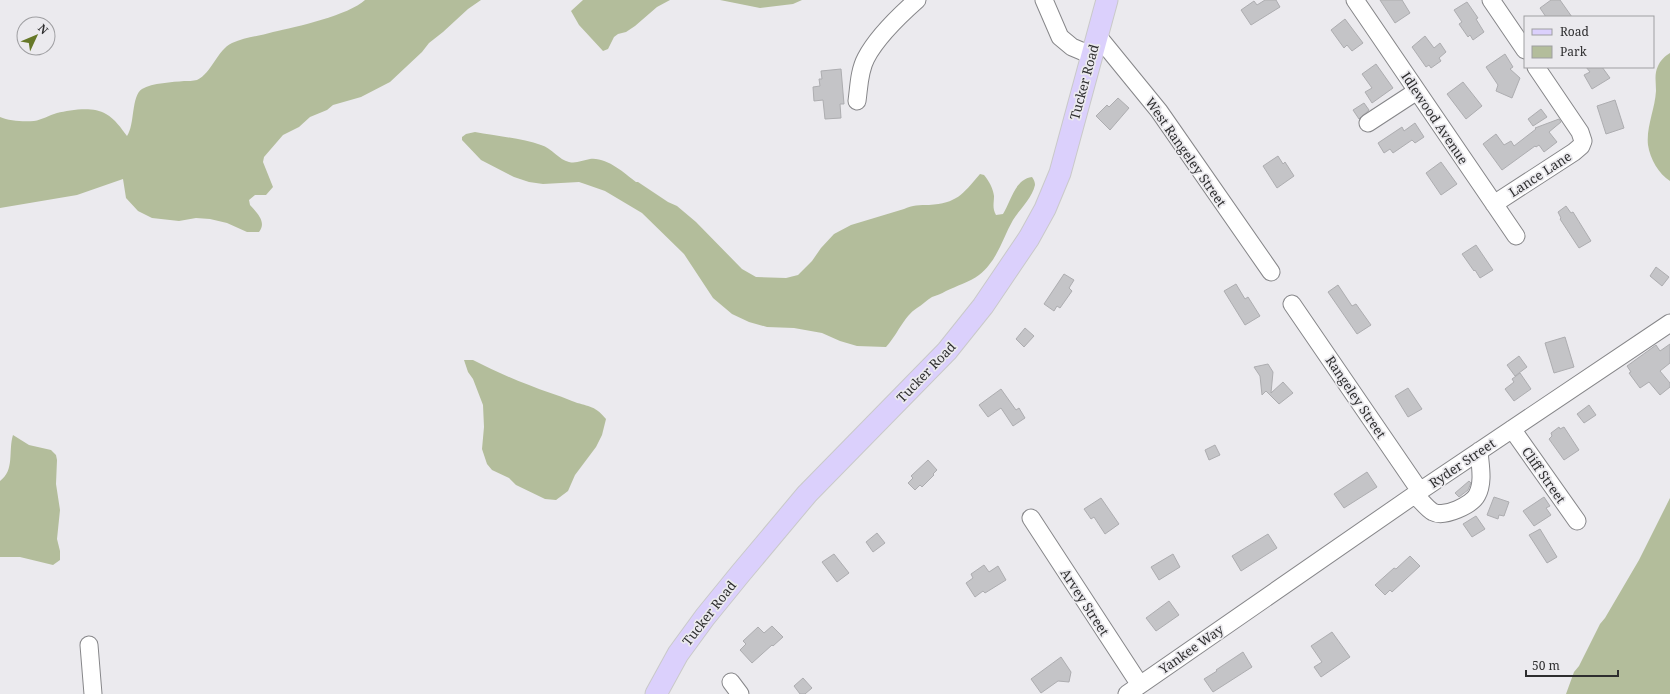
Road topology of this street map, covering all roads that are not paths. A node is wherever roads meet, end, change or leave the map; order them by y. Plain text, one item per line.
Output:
1 (916, 0) edge
2 (1044, 0) edge
3 (1107, 0) edge
4 (1355, 0) edge
5 (1491, 0) edge
6 (1097, 35) junction
7 (1524, 49) edge
8 (1091, 55) junction
9 (1537, 68) edge
10 (1417, 91) junction
11 (857, 101) dead end
12 (1368, 123) dead end
13 (1494, 204) junction
14 (1516, 236) dead end
15 (1271, 272) dead end
16 (1292, 304) dead end
17 (1670, 323) edge
18 (1512, 429) junction
19 (1479, 451) junction
20 (1418, 493) junction
21 (1031, 518) dead end
22 (1577, 520) dead end
23 (1256, 604) joint
24 (89, 645) dead end
25 (1133, 690) edge
26 (93, 694) edge
27 (656, 694) edge

1 - 11 street
2 - 8 street
3 - 6 main road, Tucker Road
4 - 10 street, Idlewood Avenue
5 - 7 street
6 - 8 main road, Tucker Road
6 - 15 street, West Rangeley Street
8 - 27 main road, Tucker Road
9 - 13 street, Lance Lane
10 - 12 street
10 - 13 street, Idlewood Avenue
13 - 14 street, Idlewood Avenue
16 - 20 street, Rangeley Street
17 - 18 street, Ryder Street
18 - 19 street, Ryder Street
18 - 22 street, Cliff Street
19 - 20 street, Ryder Street
19 - 20 street, Rangeley Street
20 - 23 street, Ryder Street
21 - 25 street, Arvey Street
23 - 25 street, Yankee Way
24 - 26 street

